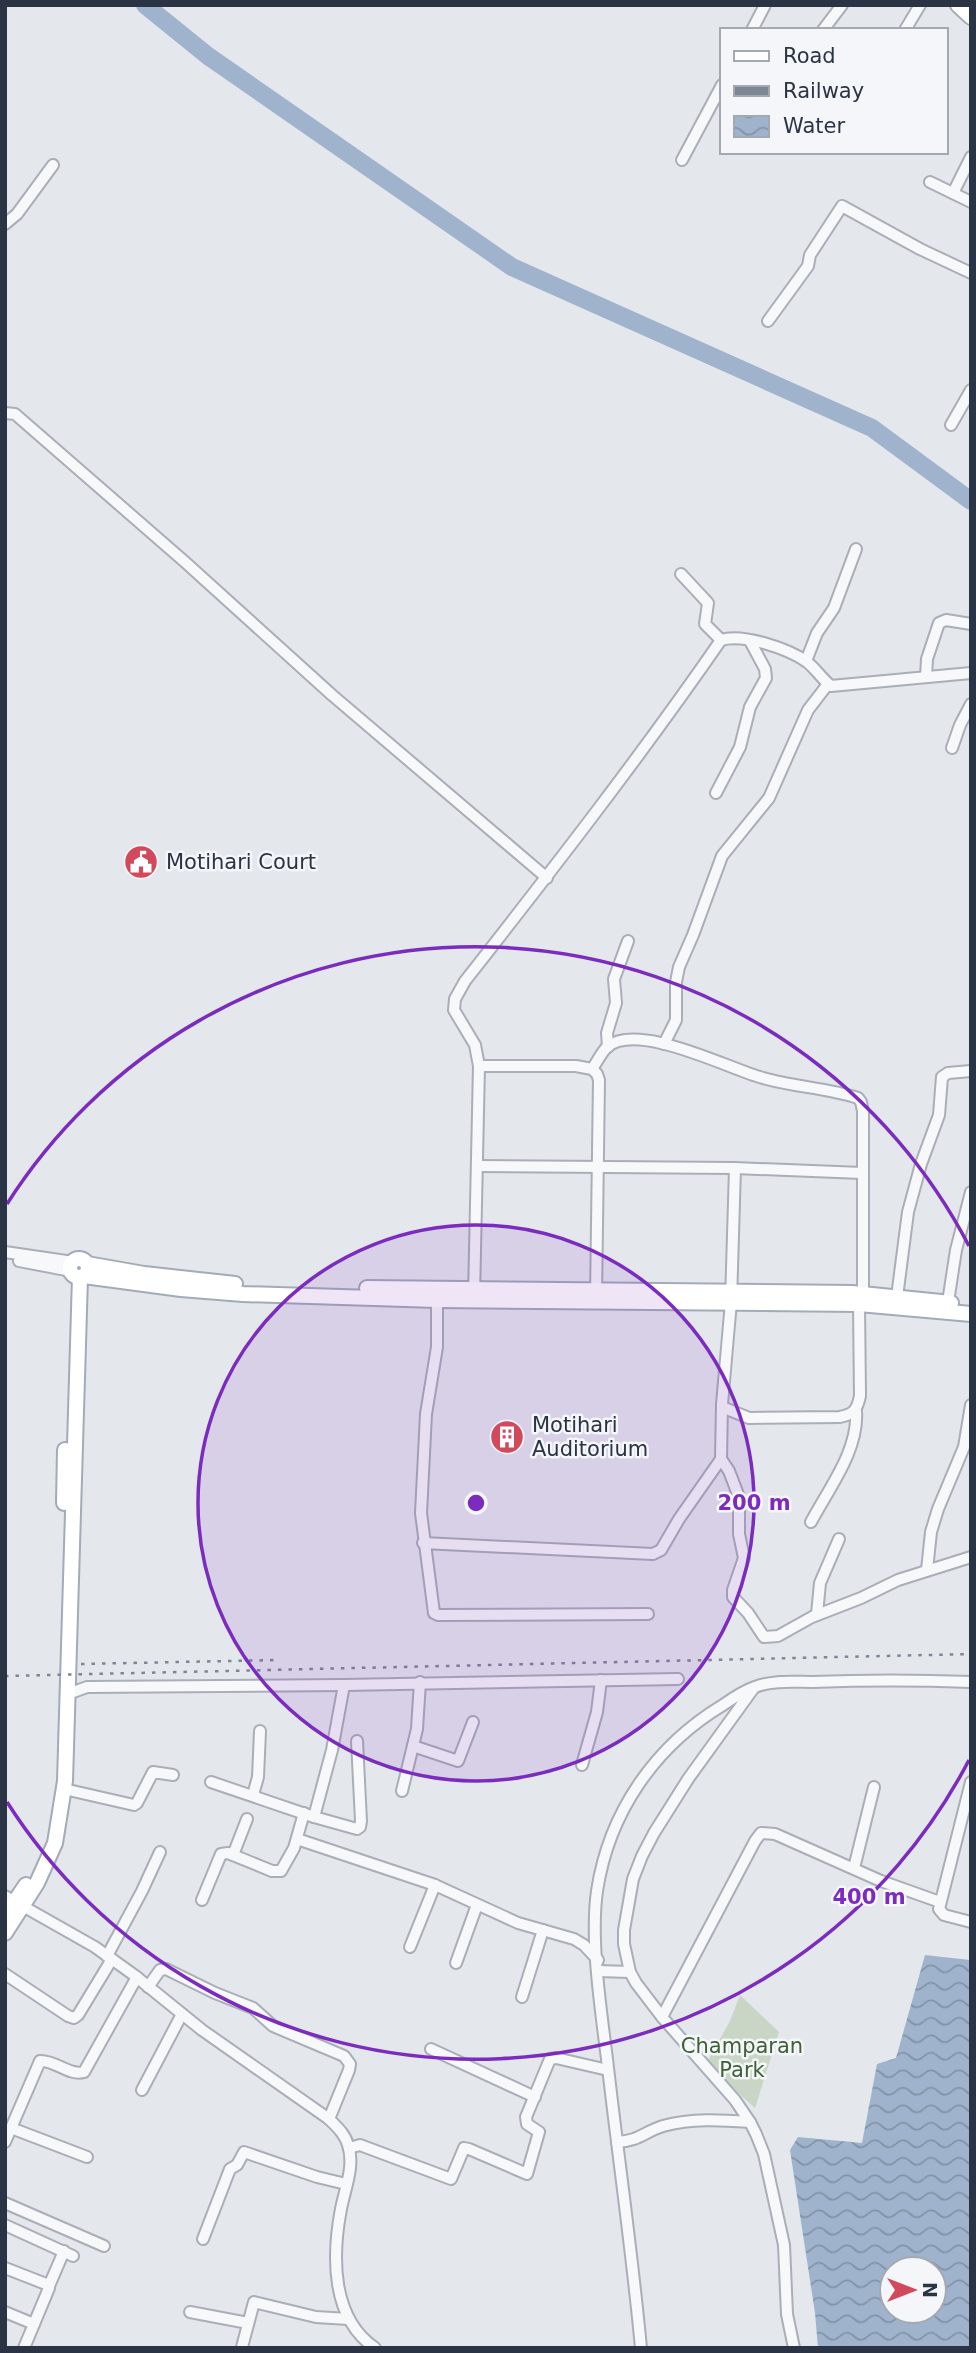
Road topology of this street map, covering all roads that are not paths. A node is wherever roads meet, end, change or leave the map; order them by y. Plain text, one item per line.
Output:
1 (765, 5) edge
2 (842, 5) edge
3 (920, 5) edge
4 (959, 6) edge
5 (971, 17) edge
6 (753, 28) edge
7 (825, 28) edge
8 (906, 28) edge
9 (720, 89) edge
10 (971, 157) edge
11 (682, 160) dead end
12 (54, 165) dead end
13 (930, 182) dead end
14 (953, 193) junction
15 (971, 202) edge
16 (5, 224) edge
17 (971, 273) edge
18 (768, 321) dead end
19 (971, 390) edge
20 (5, 413) edge
21 (951, 425) dead end
22 (856, 550) dead end
23 (681, 574) dead end
24 (971, 624) edge
25 (721, 640) junction
26 (750, 640) junction
27 (806, 661) junction
28 (971, 673) edge
29 (926, 677) junction
30 (828, 684) junction
31 (971, 704) edge
32 (952, 748) dead end
33 (716, 793) dead end
34 (547, 878) junction
35 (628, 941) dead end
36 (664, 1044) junction
37 (608, 1047) junction
38 (479, 1066) junction
39 (592, 1069) junction
40 (971, 1070) edge
41 (477, 1166) junction
42 (599, 1167) junction
43 (735, 1168) junction
44 (862, 1173) junction
45 (971, 1192) edge
46 (5, 1252) edge
47 (5, 1259) edge
48 (78, 1271) junction
49 (474, 1294) junction
50 (596, 1295) junction
51 (731, 1297) junction
52 (897, 1297) junction
53 (861, 1299) junction
54 (437, 1300) junction
55 (948, 1302) junction
56 (971, 1305) edge
57 (971, 1314) edge
58 (971, 1405) edge
59 (722, 1406) junction
60 (856, 1410) junction
61 (967, 1450) edge
62 (721, 1459) junction
63 (811, 1522) dead end
64 (839, 1539) dead end
65 (423, 1543) junction
66 (971, 1557) edge
67 (926, 1570) junction
68 (648, 1614) dead end
69 (817, 1614) junction
70 (678, 1679) dead end
71 (601, 1680) junction
72 (420, 1682) junction
73 (971, 1682) edge
74 (344, 1685) junction
75 (755, 1686) junction
76 (68, 1694) junction
77 (473, 1722) dead end
78 (260, 1731) dead end
79 (357, 1741) dead end
80 (413, 1746) junction
81 (582, 1765) dead end
82 (173, 1775) dead end
83 (211, 1782) dead end
84 (971, 1782) edge
85 (874, 1787) dead end
86 (64, 1789) junction
87 (402, 1791) dead end
88 (253, 1795) junction
89 (309, 1815) junction
90 (247, 1819) dead end
91 (966, 1819) edge
92 (298, 1839) junction
93 (160, 1852) dead end
94 (233, 1855) junction
95 (853, 1868) junction
96 (435, 1885) junction
97 (202, 1900) dead end
98 (14, 1902) edge
99 (940, 1902) junction
100 (477, 1905) junction
101 (5, 1916) edge
102 (971, 1922) edge
103 (543, 1930) junction
104 (5, 1933) edge
105 (410, 1947) dead end
106 (110, 1957) junction
107 (456, 1963) dead end
108 (598, 1966) junction
109 (630, 1972) junction
110 (5, 1974) edge
111 (137, 1977) junction
112 (148, 1987) junction
113 (522, 1997) dead end
114 (182, 2014) junction
115 (662, 2017) junction
116 (432, 2049) dead end
117 (608, 2070) junction
118 (142, 2090) dead end
119 (534, 2097) junction
120 (329, 2119) junction
121 (750, 2122) junction
122 (11, 2128) junction
123 (5, 2142) edge
124 (617, 2142) junction
125 (349, 2148) junction
126 (87, 2158) dead end
127 (346, 2183) junction
128 (5, 2203) edge
129 (5, 2225) edge
130 (203, 2239) dead end
131 (104, 2246) dead end
132 (5, 2268) edge
133 (49, 2286) junction
134 (5, 2312) edge
135 (190, 2312) dead end
136 (348, 2319) junction
137 (248, 2323) junction
138 (34, 2324) junction
139 (242, 2347) edge
140 (24, 2348) edge
141 (375, 2348) edge
142 (641, 2348) edge
143 (793, 2348) edge

1 - 6 street
2 - 7 street
3 - 8 street
4 - 5 main road
9 - 11 street
10 - 14 street
12 - 16 street
13 - 14 street
14 - 15 street
17 - 18 street
19 - 21 street
20 - 34 street
22 - 27 street
23 - 25 street
24 - 29 street
25 - 26 street
25 - 34 street
26 - 27 street
26 - 33 street
27 - 30 street
28 - 29 street
29 - 30 street
30 - 36 street
31 - 32 street
34 - 38 street
35 - 37 street
36 - 37 street
36 - 44 street
37 - 39 street
38 - 39 street
38 - 41 street
39 - 42 street
40 - 52 street
41 - 42 street
41 - 49 street
42 - 43 street
42 - 50 street
43 - 44 street
43 - 51 street
44 - 53 street
45 - 55 street
46 - 48 street
47 - 48 street
48 - 49 main road
48 - 54 main road
48 - 76 main road
48 - 98 main road
49 - 50 main road
49 - 54 main road
50 - 51 main road
51 - 53 main road
51 - 59 street
52 - 53 main road
52 - 55 main road
53 - 57 main road
53 - 60 street
54 - 65 street
55 - 56 main road
58 - 61 street
59 - 60 street
59 - 62 street
60 - 63 street
61 - 67 street
62 - 65 street
62 - 69 street
64 - 69 street
65 - 68 street
66 - 67 street
67 - 69 street
70 - 71 street
71 - 72 street
71 - 81 street
72 - 74 street
72 - 80 street
73 - 75 street
74 - 76 street
74 - 89 street
75 - 108 street
75 - 109 street
76 - 86 main road
77 - 80 street
78 - 88 street
79 - 89 street
80 - 87 street
82 - 86 street
83 - 88 street
84 - 91 street
85 - 95 street
86 - 98 main road
88 - 89 street
89 - 92 street
90 - 94 street
91 - 99 street
92 - 94 street
92 - 96 street
93 - 106 street
94 - 97 street
95 - 99 street
95 - 115 street
96 - 100 street
96 - 105 street
98 - 101 main road
98 - 104 main road
98 - 106 street
99 - 102 street
100 - 103 street
100 - 107 street
103 - 108 street
103 - 113 street
106 - 110 street
106 - 111 street
108 - 109 street
108 - 117 street
109 - 115 street
111 - 112 street
111 - 122 street
112 - 114 street
112 - 120 street
114 - 118 street
114 - 120 street
115 - 121 street
116 - 119 street
117 - 119 street
117 - 124 street
119 - 125 street
120 - 125 street
121 - 124 street
121 - 143 street
122 - 123 street
122 - 126 street
124 - 142 street
125 - 127 street
127 - 130 street
127 - 136 street
128 - 131 street
129 - 133 street
132 - 133 street
133 - 138 street
134 - 138 street
135 - 137 street
136 - 137 street
136 - 141 street
137 - 139 street
138 - 140 street

